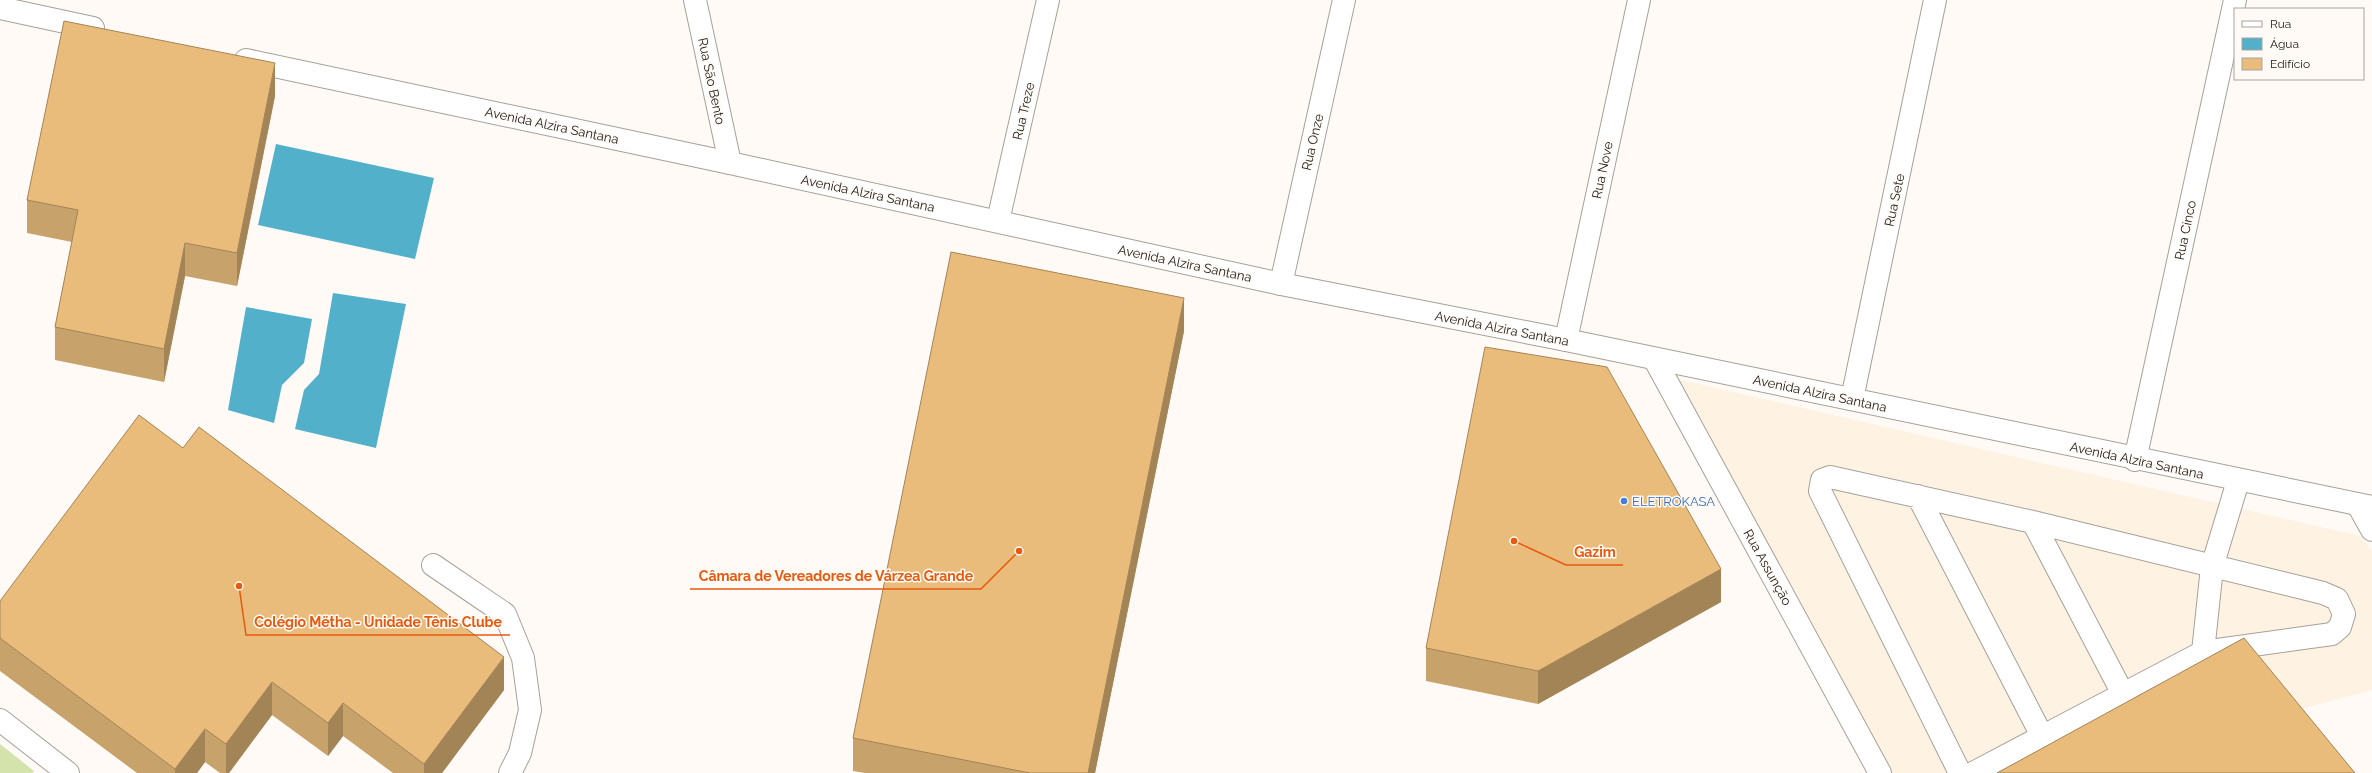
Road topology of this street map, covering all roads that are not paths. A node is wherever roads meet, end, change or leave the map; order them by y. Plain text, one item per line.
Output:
1 (695, 0) edge
2 (1048, 0) edge
3 (1344, 0) edge
4 (1639, 0) edge
5 (1935, 0) edge
6 (2235, 0) edge
7 (0, 8) edge
8 (116, 33) edge
9 (225, 56) edge
10 (730, 163) junction
11 (998, 222) junction
12 (1281, 284) junction
13 (1566, 340) junction
14 (1655, 360) junction
15 (1852, 400) junction
16 (2135, 460) junction
17 (2238, 481) junction
18 (1918, 496) junction
19 (2365, 506) edge
20 (2033, 522) junction
21 (2372, 530) edge
22 (433, 565) dead end
23 (2212, 567) junction
24 (2203, 652) junction
25 (2123, 694) junction
26 (0, 720) edge
27 (2042, 736) junction
28 (63, 772) edge
29 (510, 773) edge
30 (1880, 773) edge
31 (1960, 773) edge
32 (1973, 773) edge

1 - 10 street, Rua São Bento
2 - 11 street, Rua Treze
3 - 12 street, Rua Onze
4 - 13 street, Rua Nove
5 - 15 street, Rua Sete
6 - 16 street, Rua Cinco
7 - 8 street
9 - 10 street, Avenida Alzira Santana
10 - 11 street, Avenida Alzira Santana
11 - 12 street, Avenida Alzira Santana
12 - 13 street, Avenida Alzira Santana
13 - 14 street, Avenida Alzira Santana
14 - 15 street, Avenida Alzira Santana
14 - 30 street, Rua Assunção
15 - 16 street, Avenida Alzira Santana
16 - 17 street, Avenida Alzira Santana
17 - 19 street, Avenida Alzira Santana
17 - 23 street
18 - 20 street
18 - 27 street
18 - 31 street
19 - 21 street
20 - 23 street
20 - 25 street
22 - 29 street
23 - 24 street
23 - 24 street
24 - 25 street
25 - 27 street
26 - 28 street
27 - 32 street

